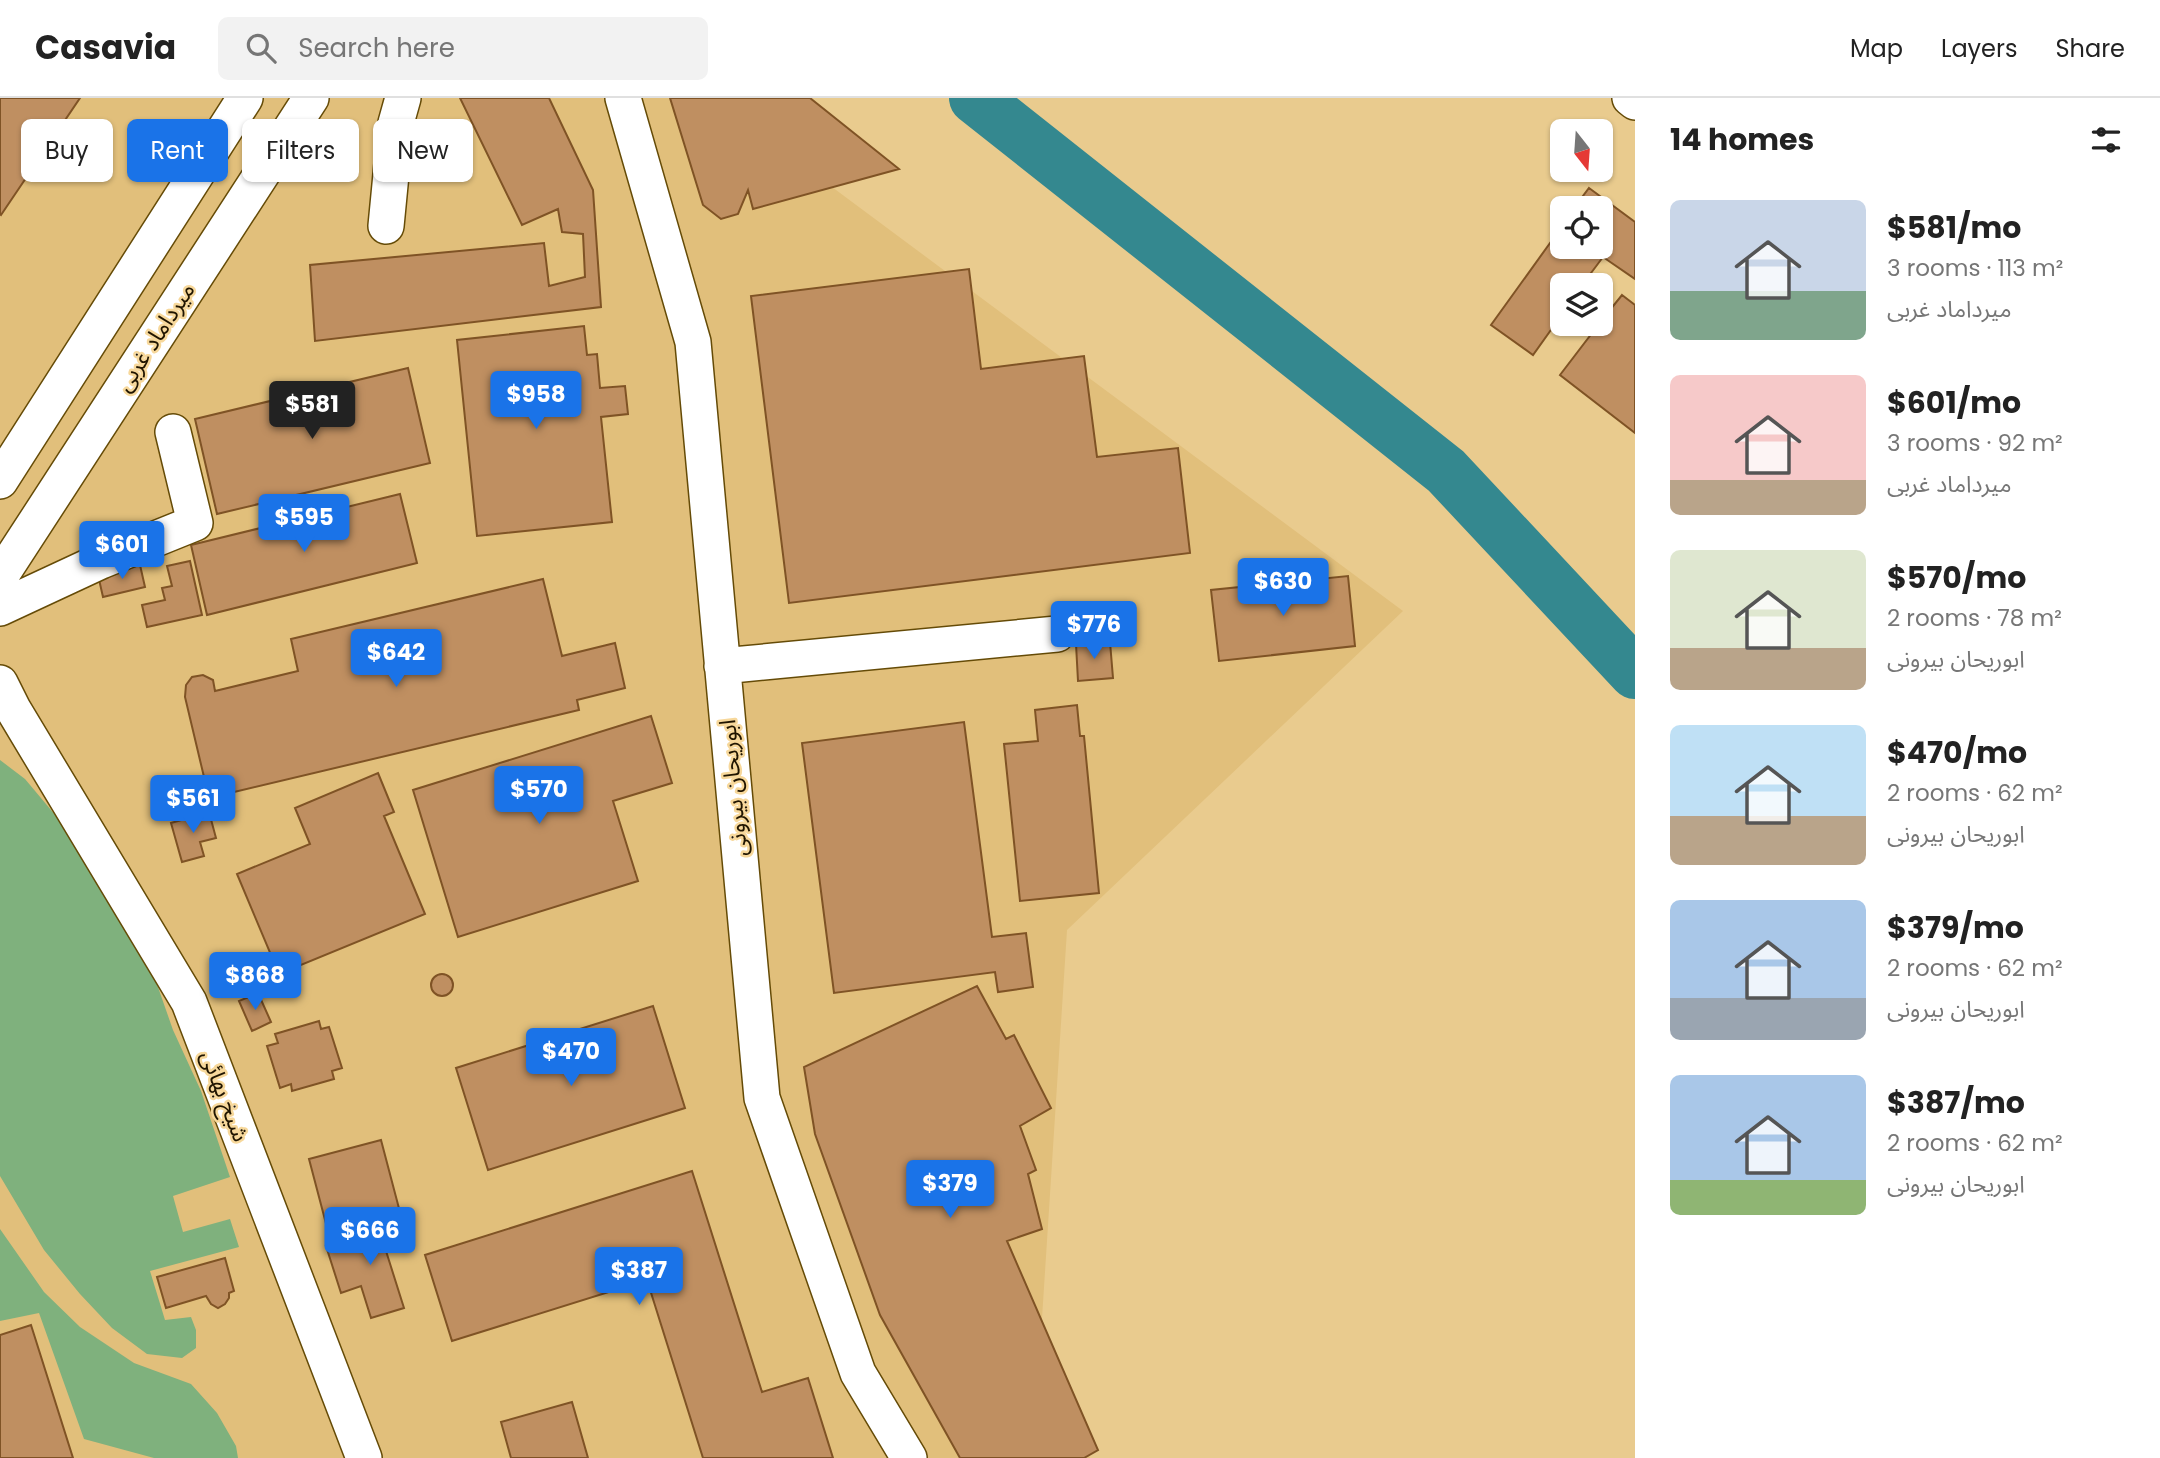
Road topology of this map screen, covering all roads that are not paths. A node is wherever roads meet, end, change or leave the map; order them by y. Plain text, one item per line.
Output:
1 (245, 98) edge
2 (311, 98) edge
3 (403, 98) edge
4 (623, 98) edge
5 (1630, 98) edge
6 (1635, 102) edge
7 (386, 226) dead end
8 (173, 432) dead end
9 (0, 481) edge
10 (0, 577) edge
11 (0, 608) edge
12 (1057, 635) dead end
13 (722, 666) junction
14 (0, 682) edge
15 (364, 1458) edge
16 (909, 1458) edge

1 - 9 street
2 - 10 street, میرداماد غربی
3 - 7 street
4 - 13 street, ابوریحان بیرونی
5 - 6 street
8 - 11 street
12 - 13 street
13 - 16 street, ابوریحان بیرونی
14 - 15 street, شیخ بهائی

